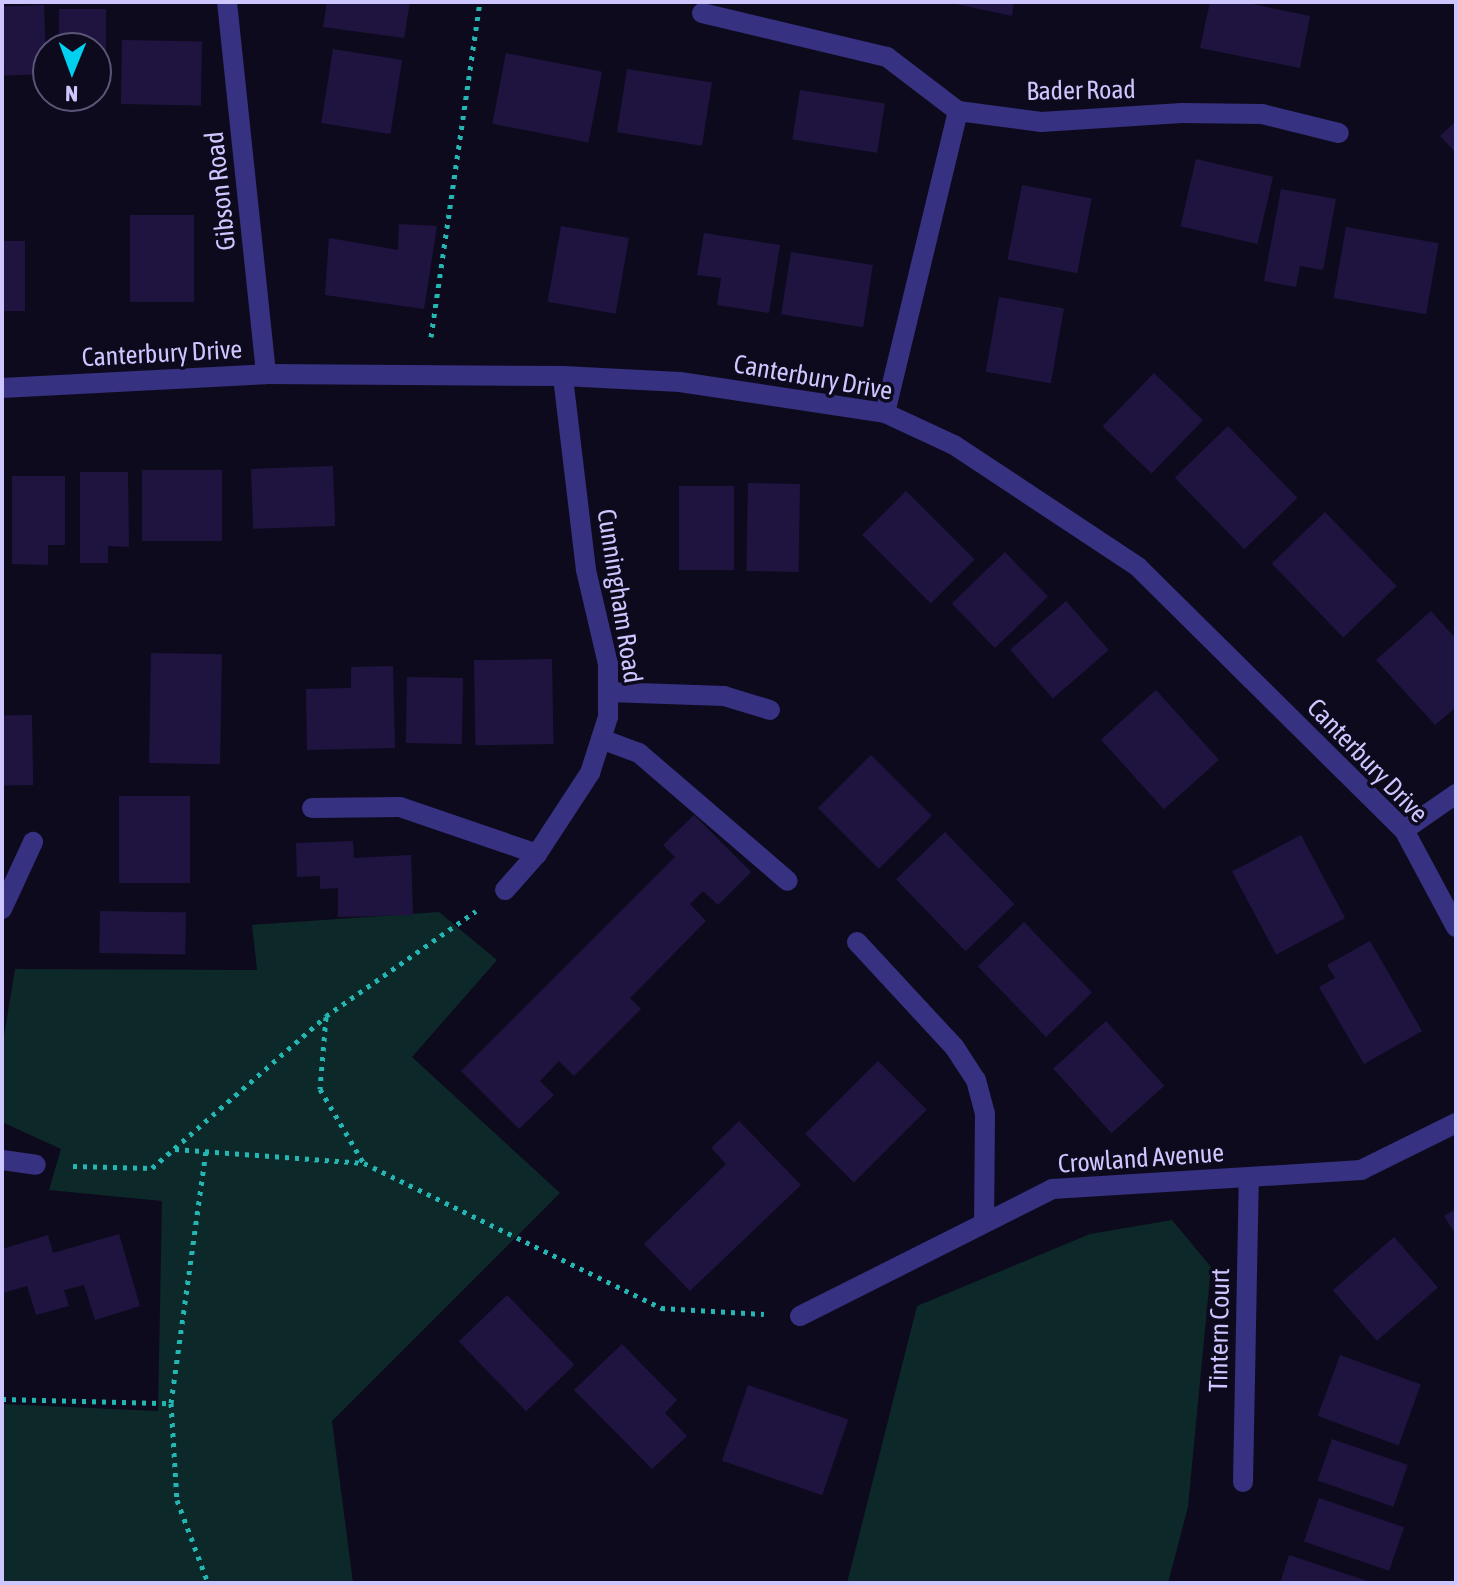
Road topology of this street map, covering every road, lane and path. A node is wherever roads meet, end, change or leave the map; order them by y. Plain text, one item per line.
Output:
1 (227, 2) edge
2 (480, 2) edge
3 (702, 13) dead end
4 (958, 111) junction
5 (1339, 133) dead end
6 (266, 374) junction
7 (426, 376) junction
8 (563, 376) junction
9 (2, 388) edge
10 (885, 413) junction
11 (608, 692) junction
12 (770, 710) dead end
13 (601, 739) junction
14 (1456, 794) edge
15 (312, 808) dead end
16 (1404, 830) junction
17 (33, 842) dead end
18 (537, 854) junction
19 (788, 881) dead end
20 (505, 890) joint
21 (2, 909) edge
22 (1456, 927) edge
23 (857, 942) dead end
24 (326, 1016) junction
25 (1456, 1123) edge
26 (175, 1149) junction
27 (206, 1151) junction
28 (2, 1160) edge
29 (364, 1163) junction
30 (36, 1165) joint
31 (1249, 1178) junction
32 (984, 1223) junction
33 (800, 1316) joint
34 (2, 1399) edge
35 (171, 1403) junction
36 (1243, 1482) dead end
37 (208, 1583) edge

1 - 6 street, Gibson Road
2 - 7 path
3 - 4 street, Bader Road
4 - 5 street, Bader Road
4 - 10 street
6 - 7 street, Canterbury Drive
6 - 9 street, Canterbury Drive
7 - 8 street, Canterbury Drive
8 - 10 street, Canterbury Drive
8 - 11 street, Cunningham Road
10 - 16 street, Canterbury Drive
11 - 12 street
11 - 13 street, Cunningham Road
13 - 18 street, Cunningham Road
13 - 19 street
14 - 16 street
15 - 18 street
16 - 22 street, Canterbury Drive
17 - 21 street
18 - 20 street, Cunningham Road
20 - 24 path
23 - 32 street
24 - 26 path
24 - 29 path
25 - 31 street, Crowland Avenue
26 - 27 path
26 - 30 path
27 - 29 path
27 - 35 path
28 - 30 street
29 - 33 path
31 - 32 street, Crowland Avenue
31 - 36 street, Tintern Court
32 - 33 street, Crowland Avenue
34 - 35 path
35 - 37 path

